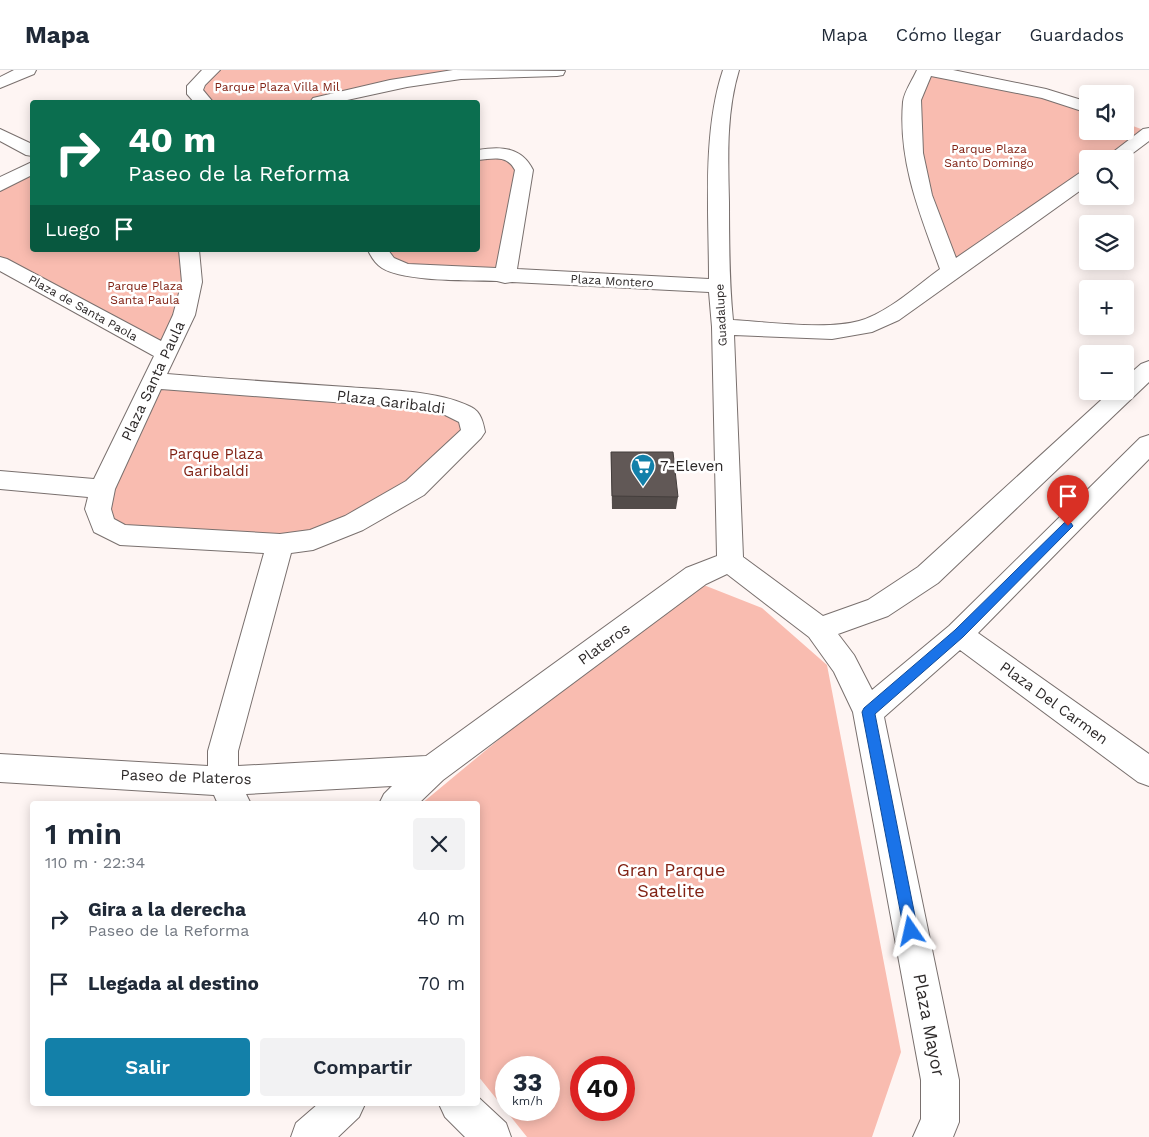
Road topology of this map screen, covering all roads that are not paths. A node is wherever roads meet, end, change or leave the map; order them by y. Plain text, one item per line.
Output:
1 (28, 70) edge
2 (212, 70) edge
3 (557, 70) edge
4 (731, 70) edge
5 (926, 70) edge
6 (0, 83) edge
7 (544, 86) dead end
8 (201, 100) edge
9 (327, 100) edge
10 (1079, 105) edge
11 (1144, 130) edge
12 (0, 134) edge
13 (30, 150) edge
14 (1122, 150) edge
15 (480, 155) edge
16 (30, 169) edge
17 (1079, 182) edge
18 (0, 185) edge
19 (188, 252) edge
20 (379, 252) edge
21 (0, 263) edge
22 (951, 271) junction
23 (505, 277) junction
24 (719, 286) junction
25 (723, 327) junction
26 (166, 353) junction
27 (1149, 369) edge
28 (153, 381) junction
29 (1149, 444) edge
30 (0, 480) edge
31 (100, 499) junction
32 (280, 544) junction
33 (730, 562) junction
34 (819, 630) junction
35 (959, 634) junction
36 (868, 712) junction
37 (0, 768) edge
38 (432, 770) junction
39 (1149, 772) edge
40 (229, 792) edge
41 (398, 801) edge
42 (344, 1106) edge
43 (460, 1106) edge
44 (942, 1132) edge
45 (310, 1137) edge
46 (492, 1137) edge

1 - 6 street
2 - 8 street
3 - 7 street
3 - 9 street
4 - 24 street, Guadalupe
5 - 10 street
5 - 22 street
11 - 14 street
12 - 13 street
15 - 23 street
16 - 18 street
17 - 22 street
19 - 26 street, Plaza Santa Paula
20 - 23 street, Plaza Montero
21 - 26 street, Plaza de Santa Paola
22 - 25 street
23 - 24 street, Plaza Montero
24 - 25 street, Guadalupe
25 - 33 street, Guadalupe
26 - 28 street, Plaza Santa Paula
27 - 34 street
28 - 31 street, Plaza Santa Paula
28 - 32 street, Plaza Garibaldi
29 - 35 street
30 - 31 street
31 - 32 street
32 - 40 street
33 - 34 street
33 - 38 street, Plateros
34 - 36 street, Plaza Mayor
35 - 36 street
35 - 39 street, Plaza Del Carmen
36 - 44 street, Plaza Mayor
37 - 40 street, Paseo de Plateros
38 - 40 street, Paseo de Plateros
38 - 41 street, Plateros
42 - 45 street
43 - 46 street

